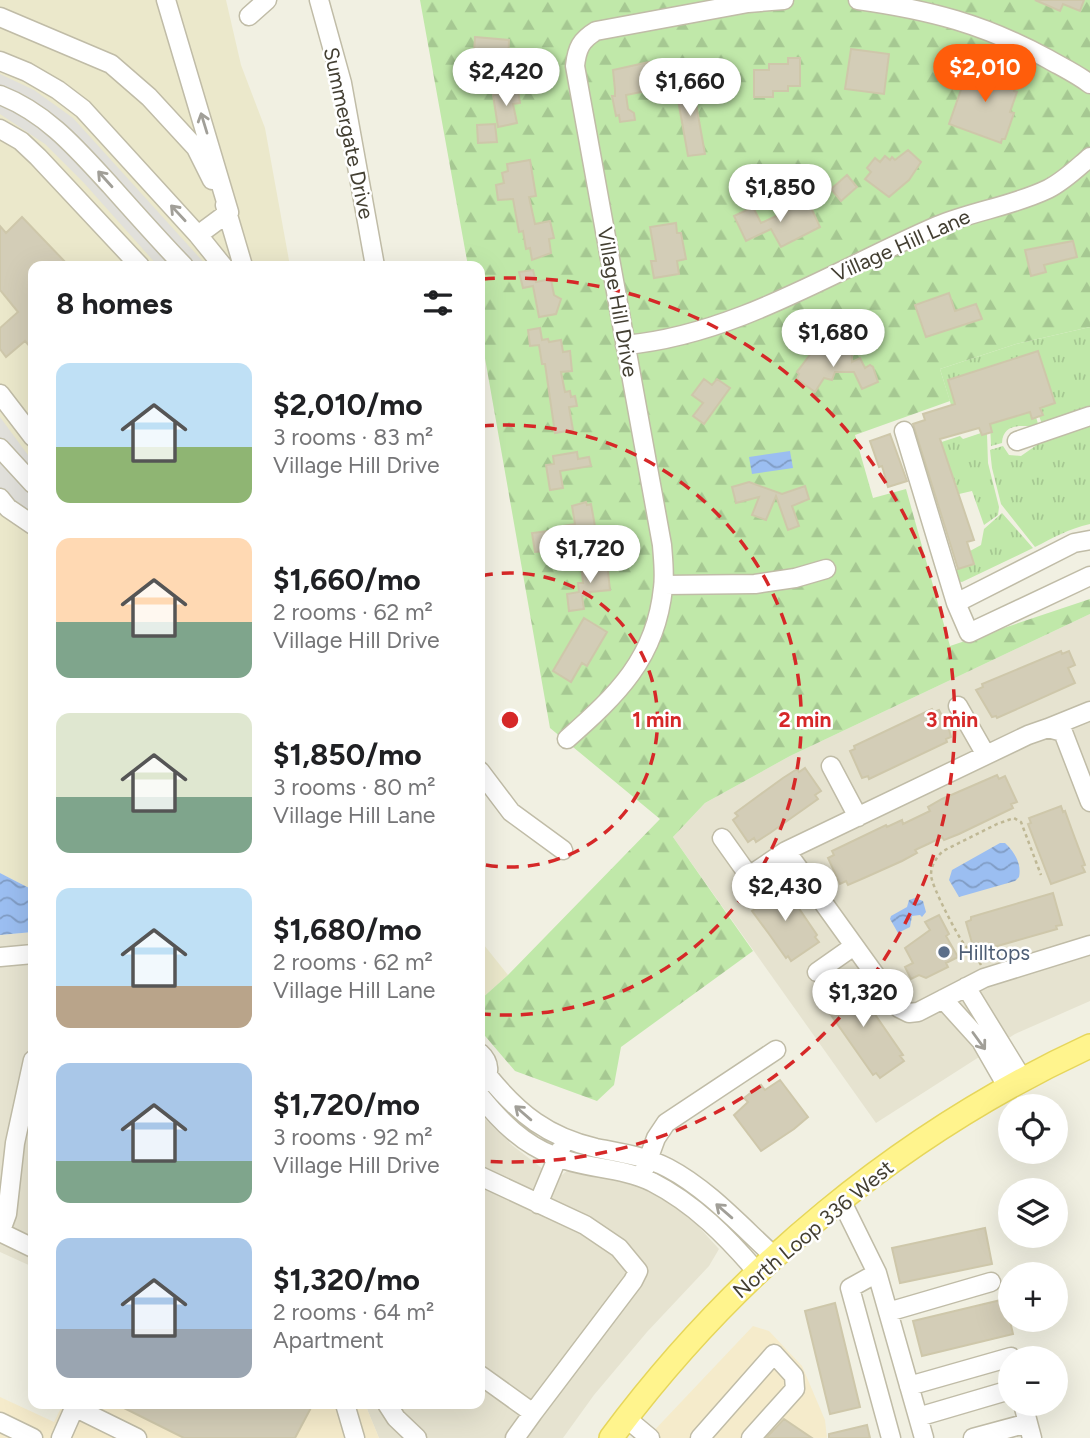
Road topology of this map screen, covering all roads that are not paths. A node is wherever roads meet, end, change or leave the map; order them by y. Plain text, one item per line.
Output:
1 (166, 0) edge
2 (267, 0) edge
3 (318, 0) edge
4 (784, 0) edge
5 (858, 0) edge
6 (248, 16) dead end
7 (0, 17) edge
8 (0, 61) edge
9 (1090, 84) edge
10 (0, 95) edge
11 (0, 129) edge
12 (1090, 157) edge
13 (229, 212) junction
14 (198, 235) junction
15 (135, 261) edge
16 (179, 261) edge
17 (219, 261) edge
18 (242, 261) edge
19 (374, 261) edge
20 (625, 345) junction
21 (0, 394) edge
22 (1090, 416) edge
23 (28, 430) edge
24 (904, 431) dead end
25 (1017, 441) dead end
26 (0, 448) edge
27 (28, 479) edge
28 (0, 498) edge
29 (28, 522) edge
30 (1090, 540) edge
31 (826, 569) dead end
32 (1090, 576) edge
33 (664, 585) junction
34 (956, 603) junction
35 (958, 706) dead end
36 (1090, 710) edge
37 (1048, 728) junction
38 (567, 739) dead end
39 (986, 755) junction
40 (831, 766) dead end
41 (485, 778) edge
42 (1090, 802) edge
43 (858, 817) junction
44 (722, 838) dead end
45 (563, 850) dead end
46 (786, 851) junction
47 (1090, 945) edge
48 (854, 946) junction
49 (28, 954) edge
50 (0, 957) edge
51 (817, 972) dead end
52 (966, 987) junction
53 (943, 999) junction
54 (1090, 1046) edge
55 (776, 1051) dead end
56 (28, 1083) edge
57 (485, 1083) edge
58 (1016, 1084) junction
59 (485, 1102) edge
60 (566, 1140) junction
61 (555, 1157) junction
62 (648, 1159) junction
63 (485, 1178) edge
64 (641, 1178) junction
65 (841, 1200) junction
66 (538, 1203) junction
67 (0, 1233) edge
68 (28, 1246) edge
69 (766, 1265) junction
70 (877, 1273) junction
71 (991, 1282) dead end
72 (888, 1311) junction
73 (998, 1363) edge
74 (485, 1379) edge
75 (998, 1392) edge
76 (914, 1402) junction
77 (75, 1409) edge
78 (82, 1409) edge
79 (346, 1409) edge
80 (390, 1409) edge
81 (883, 1410) junction
82 (533, 1413) junction
83 (626, 1418) junction
84 (0, 1422) edge
85 (1030, 1430) edge
86 (33, 1438) edge
87 (61, 1438) edge
88 (137, 1438) edge
89 (355, 1438) edge
90 (417, 1438) edge
91 (515, 1438) edge
92 (611, 1438) edge
93 (650, 1438) edge
94 (700, 1438) edge
95 (751, 1438) edge
96 (891, 1438) edge
97 (924, 1438) edge
98 (973, 1438) edge

13 -> 1 street
2 - 6 street
3 - 19 street, Summergate Drive
4 - 20 street, Village Hill Drive
5 - 9 street
7 - 13 street
14 -> 8 street
16 -> 10 street
11 - 15 street
12 - 20 street, Village Hill Lane
13 - 14 street
13 - 18 street
14 - 17 street
20 - 33 street, Village Hill Drive
21 - 23 street
22 - 25 street
24 - 34 street
26 - 27 street
28 - 29 street
30 - 34 street
31 - 33 street
32 - 34 street
33 - 38 street, Village Hill Drive
35 - 39 street
36 - 37 street
37 - 39 street
37 - 42 street
39 - 43 street
40 - 43 street
41 - 45 street
43 - 46 street
44 - 46 street
46 - 48 street
47 - 52 street
48 - 51 street
48 - 53 street
49 - 50 street
52 - 53 street
52 - 58 street
53 -> 58 street
54 - 58 main road, North Loop 336 West
55 - 62 street
56 - 67 street
60 -> 57 street
58 - 65 main road, North Loop 336 West
59 - 61 street
60 - 61 street
60 - 62 street
61 - 64 street
61 - 66 street
62 - 64 street
69 -> 62 street
63 - 66 street
64 - 69 street
65 - 69 main road, North Loop 336 West
65 - 70 street
66 - 82 street
67 - 68 street
69 - 83 main road, North Loop 336 West
70 - 72 street
70 - 81 street
71 - 72 street
72 - 76 street
73 - 76 street
74 - 82 street
75 - 76 street
76 - 81 street
76 - 97 street
77 - 87 street
78 - 88 street
79 - 89 street
80 - 90 street
81 - 96 street
82 - 91 street
83 - 92 main road, North Loop 336 West
83 - 93 street
84 - 86 street
85 - 98 street
94 - 95 street

